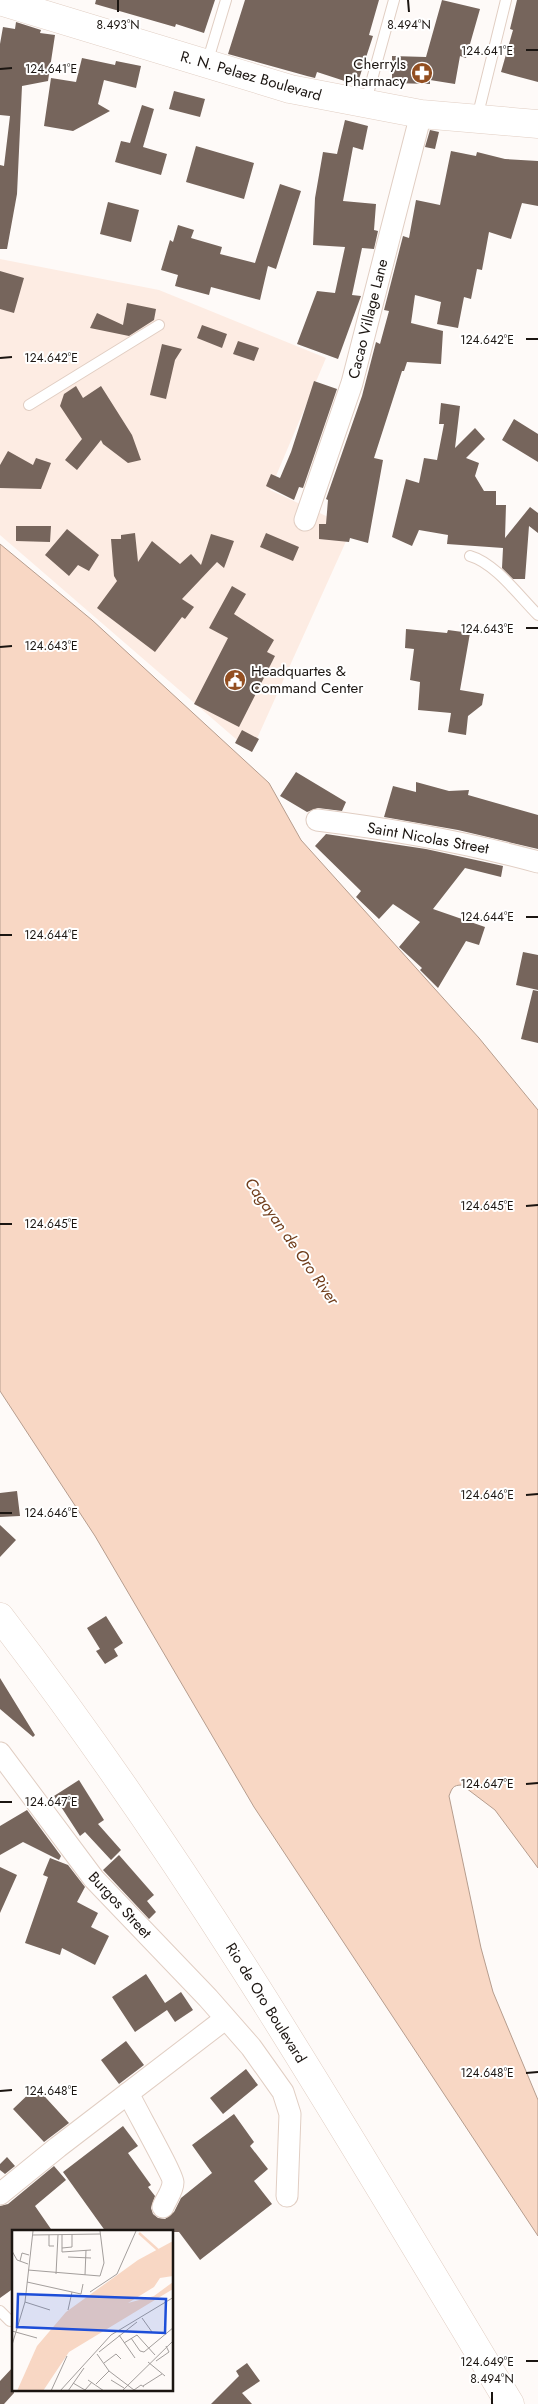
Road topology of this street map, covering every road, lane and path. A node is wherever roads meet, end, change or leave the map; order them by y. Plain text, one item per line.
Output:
1 (226, 0) edge
2 (394, 0) edge
3 (506, 0) edge
4 (0, 1) edge
5 (207, 64) junction
6 (365, 105) junction
7 (420, 114) junction
8 (476, 120) junction
9 (538, 124) edge
10 (160, 325) dead end
11 (29, 406) dead end
12 (305, 520) dead end
13 (470, 556) dead end
14 (538, 615) edge
15 (317, 820) dead end
16 (538, 862) edge
17 (0, 1616) edge
18 (0, 1753) edge
19 (225, 2019) junction
20 (128, 2093) junction
21 (0, 2194) edge
22 (287, 2196) dead end
23 (162, 2207) dead end
24 (0, 2311) edge
25 (10, 2321) dead end
26 (510, 2404) edge

1 - 5 lane
2 - 6 lane
3 - 8 lane
4 - 5 main road, R. N. Pelaez Boulevard
5 - 6 main road, R. N. Pelaez Boulevard
6 - 7 main road, R. N. Pelaez Boulevard
7 - 8 main road, R. N. Pelaez Boulevard
7 - 12 street, Cacao Village Lane
8 - 9 main road, R. N. Pelaez Boulevard
10 - 11 lane
13 - 14 lane
15 - 16 street, Saint Nicolas Street
17 - 26 main road, Rio de Oro Boulevard
18 - 19 street, Burgos Street
19 - 20 street
19 - 22 street, Burgos Street
20 - 21 street
20 - 23 street
24 - 25 lane

